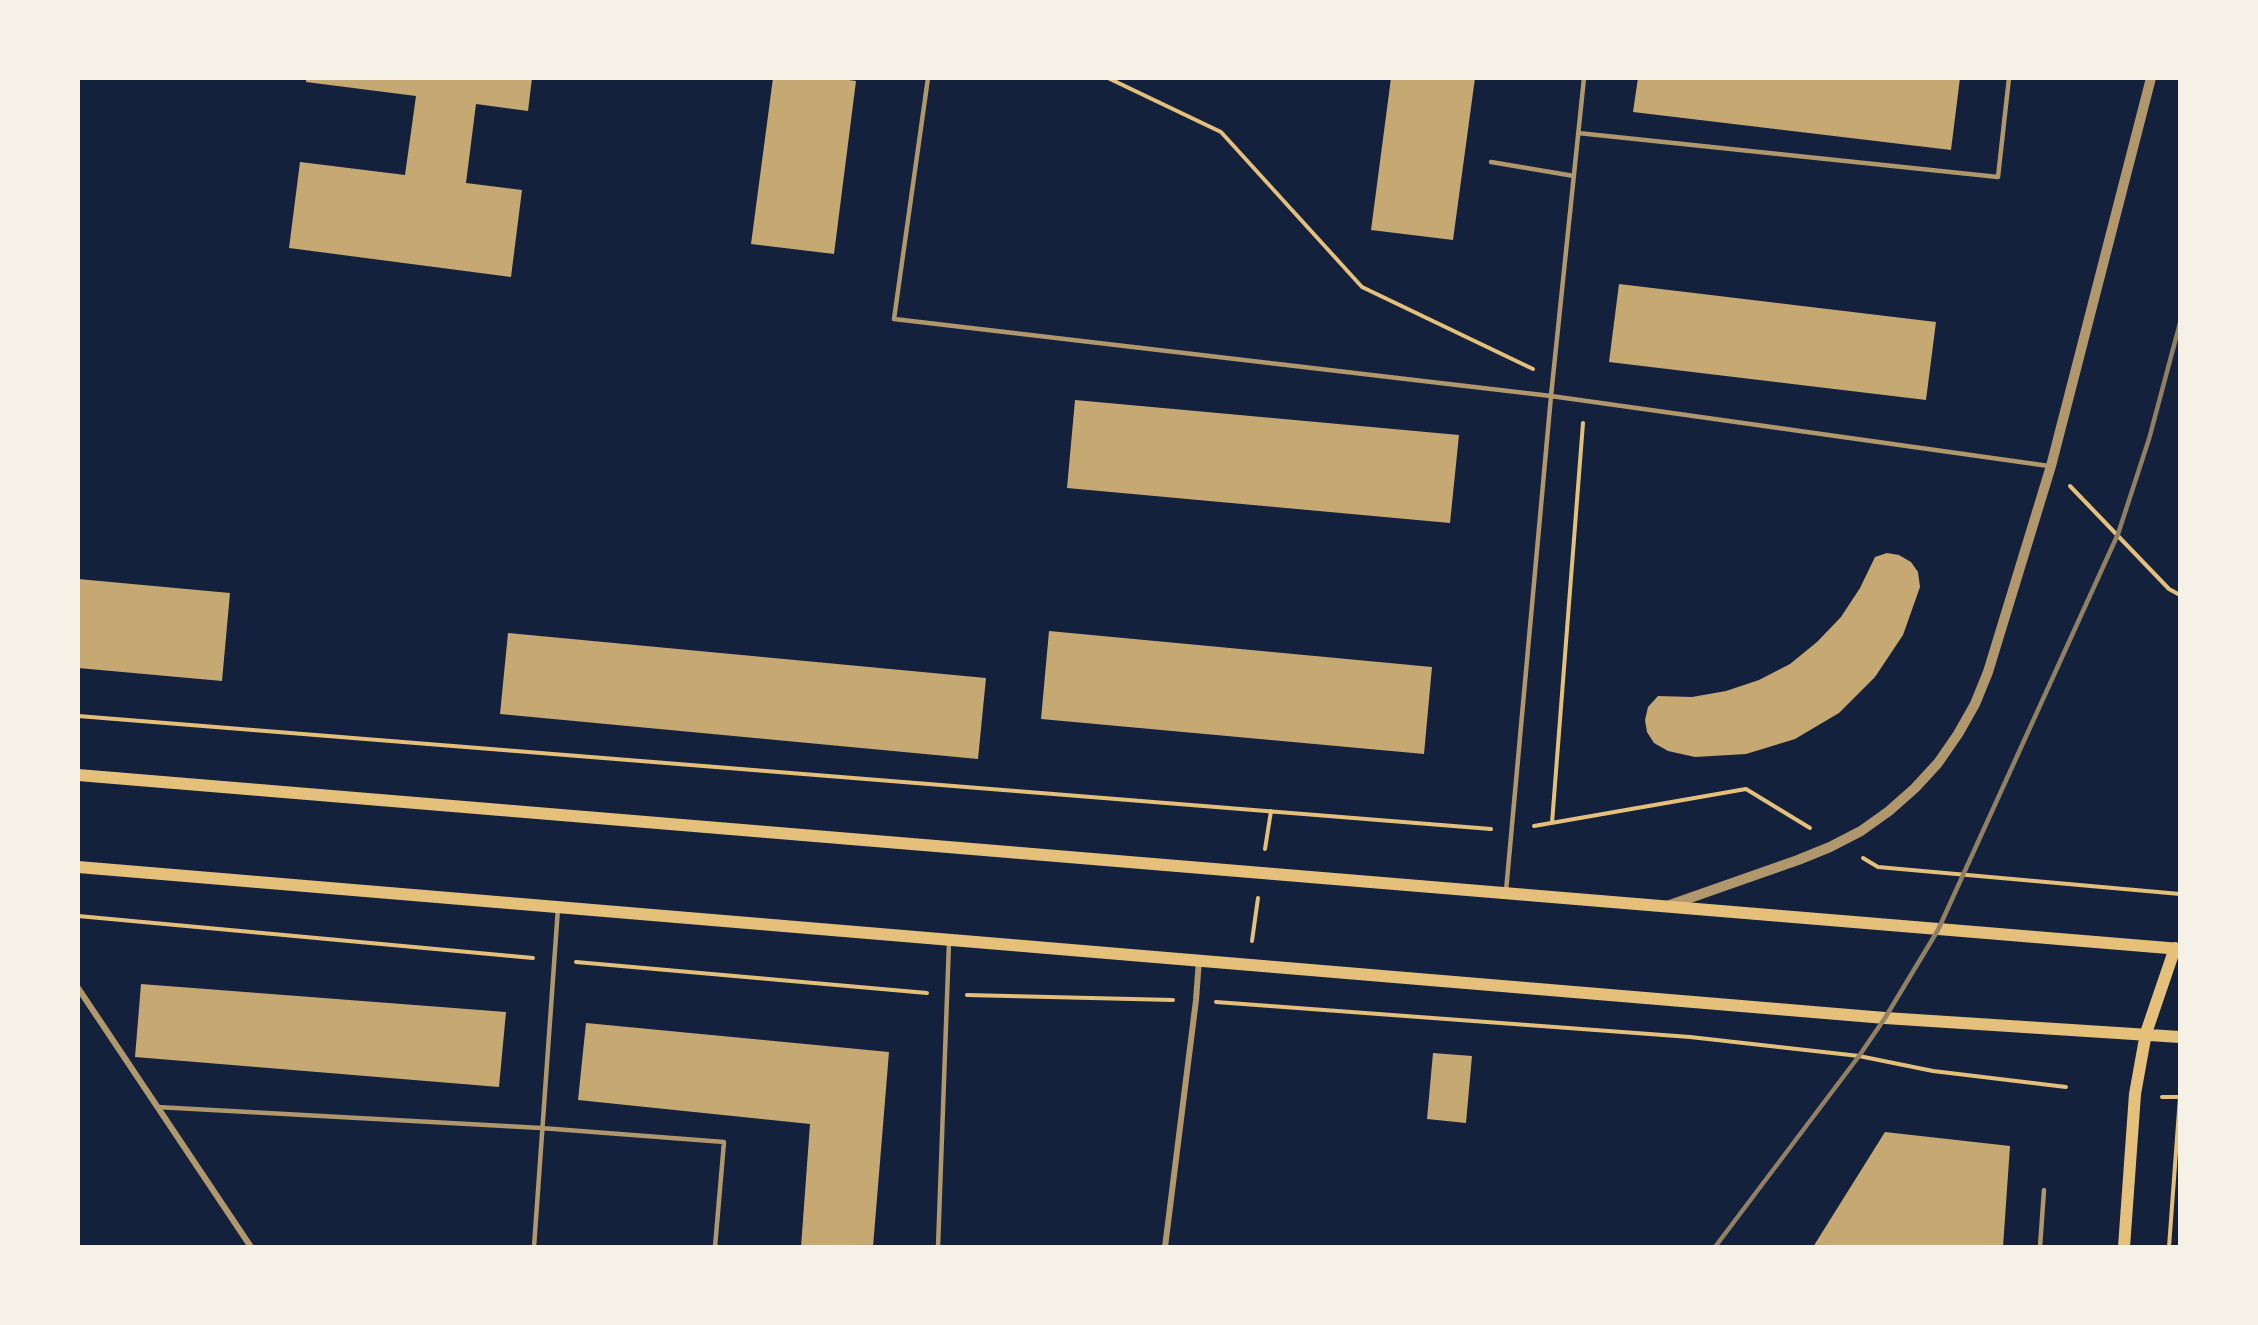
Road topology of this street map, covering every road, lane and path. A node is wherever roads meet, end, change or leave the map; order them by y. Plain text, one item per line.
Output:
1 (928, 78) edge
2 (1108, 78) edge
3 (1584, 78) edge
4 (2009, 78) edge
5 (2151, 78) edge
6 (1578, 134) junction
7 (1491, 162) dead end
8 (1574, 176) junction
9 (1553, 378) junction
10 (1551, 396) junction
11 (1584, 401) junction
12 (2051, 466) junction
13 (2180, 595) edge
14 (78, 716) edge
15 (78, 775) edge
16 (1271, 811) junction
17 (1552, 823) dead end
18 (1503, 830) dead end
19 (78, 867) edge
20 (1262, 873) junction
21 (1506, 894) junction
22 (559, 906) junction
23 (1665, 907) junction
24 (78, 916) edge
25 (949, 939) junction
26 (2178, 945) edge
27 (553, 960) junction
28 (1199, 960) junction
29 (1249, 964) junction
30 (78, 988) edge
31 (946, 994) junction
32 (1196, 1000) junction
33 (1244, 1004) junction
34 (2146, 1033) junction
35 (2180, 1036) edge
36 (2066, 1087) dead end
37 (2162, 1097) dead end
38 (2180, 1097) edge
39 (157, 1107) junction
40 (541, 1128) junction
41 (2044, 1190) dead end
42 (251, 1247) edge
43 (534, 1247) edge
44 (716, 1247) edge
45 (938, 1247) edge
46 (1165, 1247) edge
47 (2040, 1247) edge
48 (2124, 1247) edge
49 (2169, 1247) edge

1 - 10 lane
2 - 9 path
3 - 6 lane
4 - 6 lane
5 - 12 street
6 - 8 lane
7 - 8 lane
8 - 9 lane
9 - 10 lane
10 - 11 lane
10 - 21 lane
11 - 12 lane
11 - 17 path
12 - 13 path
12 - 23 street
14 - 16 path
15 - 20 main road
16 - 18 path
16 - 20 path
19 - 22 main road
20 - 21 main road
20 - 29 path
21 - 23 main road
22 - 25 main road
22 - 27 lane
23 - 26 main road
24 - 27 path
25 - 28 main road
25 - 31 lane
26 - 34 main road
27 - 31 path
27 - 40 lane
28 - 29 main road
28 - 32 street
29 - 33 path
29 - 34 main road
30 - 39 street
31 - 32 path
31 - 45 lane
32 - 33 path
32 - 46 street
33 - 36 path
34 - 35 main road
34 - 48 main road
37 - 38 path
38 - 49 path
39 - 40 lane
39 - 42 street
40 - 43 lane
40 - 44 lane
41 - 47 lane

